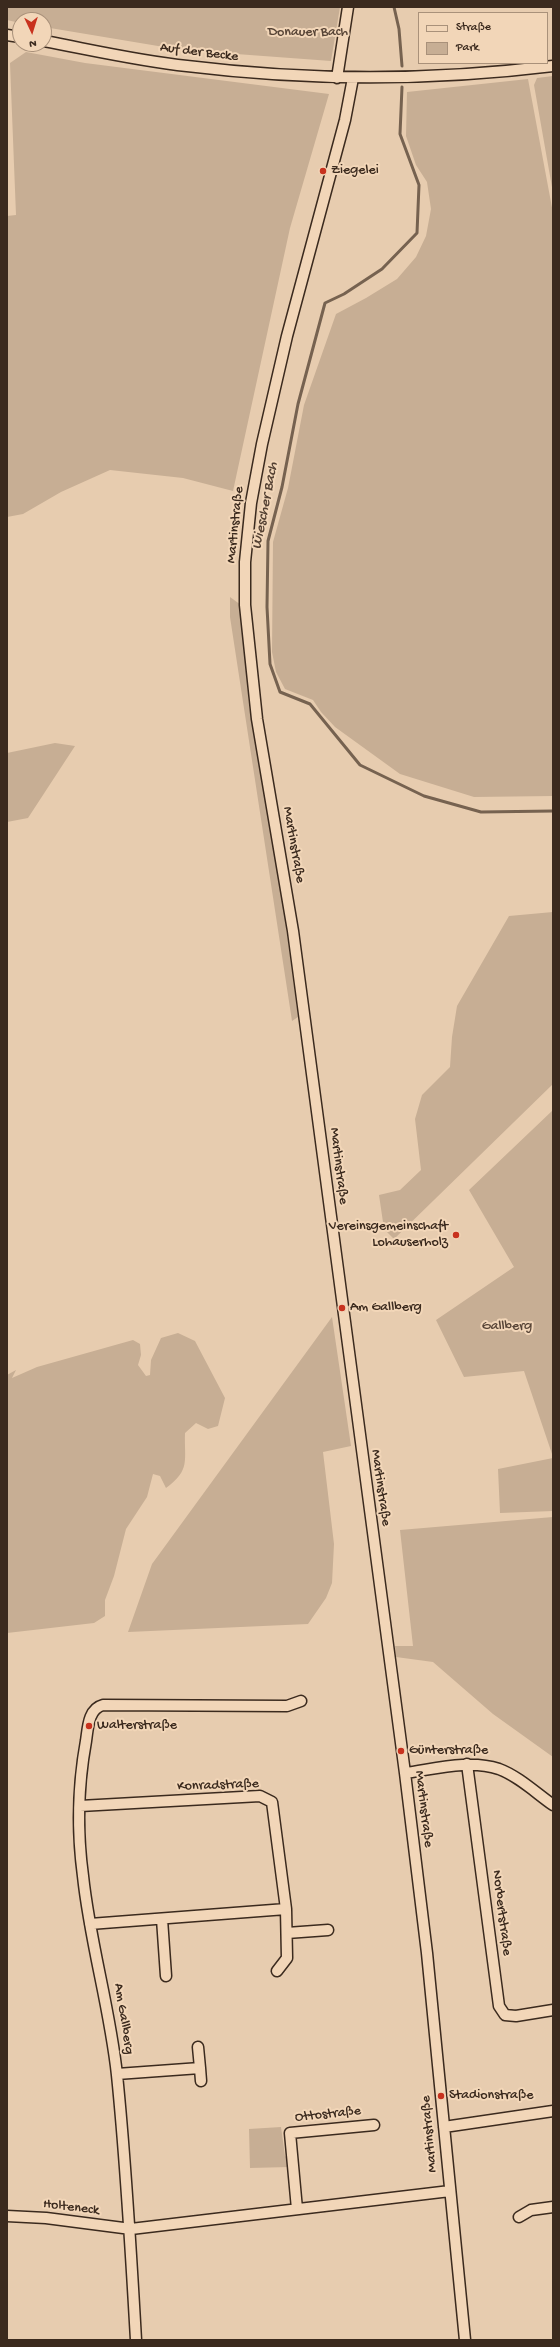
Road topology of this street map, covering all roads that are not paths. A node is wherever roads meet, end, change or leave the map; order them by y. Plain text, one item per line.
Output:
1 (348, 7) edge
2 (52, 42) edge
3 (553, 66) edge
4 (338, 78) junction
5 (353, 78) junction
6 (301, 1701) dead end
7 (467, 1764) junction
8 (405, 1773) junction
9 (553, 1805) edge
10 (80, 1806) junction
11 (286, 1909) junction
12 (162, 1919) junction
13 (90, 1924) junction
14 (328, 1930) dead end
15 (287, 1933) junction
16 (277, 1970) dead end
17 (166, 1976) dead end
18 (553, 2010) edge
19 (198, 2047) dead end
20 (200, 2068) junction
21 (117, 2074) junction
22 (201, 2080) dead end
23 (553, 2111) edge
24 (374, 2125) dead end
25 (444, 2127) junction
26 (450, 2191) junction
27 (553, 2207) edge
28 (297, 2209) junction
29 (7, 2216) edge
30 (519, 2217) dead end
31 (131, 2229) junction
32 (136, 2340) edge
33 (465, 2340) edge

1 - 4 street
2 - 4 street, Auf der Becke
3 - 5 street, Auf der Becke
4 - 5 street, Auf der Becke
5 - 8 street, Martinstraße
6 - 10 street, Am Gallberg
7 - 8 street
7 - 9 street
7 - 18 street, Norbertstraße
8 - 25 street, Martinstraße
10 - 11 street, Konradstraße
10 - 13 street, Am Gallberg
11 - 12 street
11 - 15 street, Konradstraße
12 - 13 street
12 - 17 street
13 - 21 street, Am Gallberg
14 - 15 street
15 - 16 street, Konradstraße
19 - 20 street
20 - 21 street
20 - 22 street
21 - 31 street, Am Gallberg
23 - 25 street
24 - 28 street, Ottostraße
25 - 26 street, Martinstraße
26 - 28 street
26 - 33 street, Martinstraße
27 - 30 street
28 - 31 street
29 - 31 street, Holteneck
31 - 32 street, Am Gallberg

